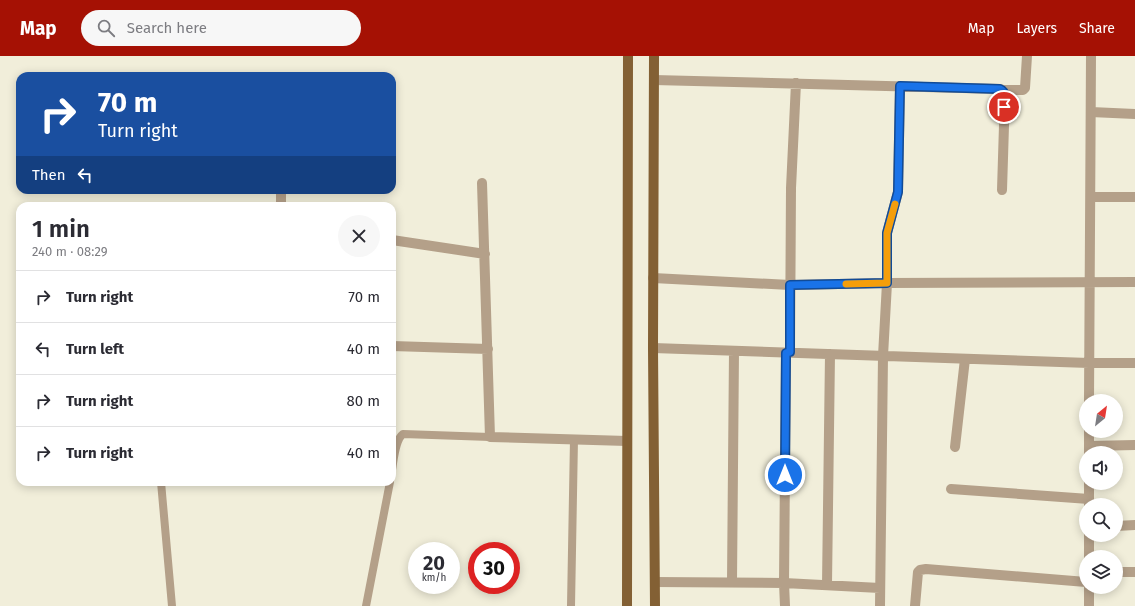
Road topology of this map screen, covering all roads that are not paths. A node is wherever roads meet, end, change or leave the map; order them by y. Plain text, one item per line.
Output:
1 (628, 56) edge
2 (654, 56) edge
3 (1027, 56) edge
4 (1092, 56) edge
5 (654, 80) junction
6 (796, 83) junction
7 (900, 86) junction
8 (1003, 90) junction
9 (1091, 112) junction
10 (1135, 114) edge
11 (482, 183) dead end
12 (1002, 190) dead end
13 (1090, 197) junction
14 (1135, 197) edge
15 (396, 241) edge
16 (485, 254) junction
17 (653, 278) junction
18 (1135, 282) edge
19 (887, 283) junction
20 (1091, 283) junction
21 (790, 285) junction
22 (396, 346) edge
23 (653, 348) junction
24 (488, 349) junction
25 (734, 351) junction
26 (786, 353) junction
27 (830, 354) junction
28 (883, 356) junction
29 (965, 359) junction
30 (1090, 363) junction
31 (1135, 363) edge
32 (1089, 394) edge
33 (490, 437) junction
34 (574, 439) junction
35 (627, 441) junction
36 (1135, 445) edge
37 (1123, 446) edge
38 (955, 447) dead end
39 (396, 451) edge
40 (161, 486) edge
41 (389, 486) edge
42 (951, 489) dead end
43 (1079, 501) edge
44 (1123, 526) edge
45 (1135, 526) edge
46 (1123, 572) edge
47 (1135, 572) edge
48 (1079, 581) edge
49 (655, 582) junction
50 (732, 582) junction
51 (784, 583) junction
52 (827, 585) junction
53 (880, 588) junction
54 (1088, 594) edge
55 (172, 606) edge
56 (366, 606) edge
57 (571, 606) edge
58 (627, 606) edge
59 (655, 606) edge
60 (785, 606) edge
61 (880, 606) edge
62 (916, 606) edge
63 (1089, 606) edge

1 - 35 main road
2 - 5 main road
3 - 8 street
4 - 9 street
5 - 6 street
5 - 17 main road
6 - 7 street
6 - 21 street
7 - 8 street
7 - 19 street
8 - 12 street
9 - 10 street
9 - 13 street
11 - 16 street
13 - 14 street
13 - 20 street
15 - 16 street
16 - 24 street
17 - 21 street
17 - 23 main road
18 - 20 street
19 - 20 street
19 - 21 street
19 - 28 street
20 - 30 street
21 - 26 street
22 - 24 street
23 - 25 street
23 - 49 main road
24 - 33 street
25 - 26 street
25 - 50 street
26 - 27 street
26 - 51 street
27 - 28 street
27 - 52 street
28 - 29 street
28 - 53 street
29 - 30 street
29 - 38 street
30 - 31 street
30 - 32 street
33 - 34 street
33 - 39 lane
34 - 35 street
34 - 57 lane
35 - 58 main road
36 - 37 street
40 - 55 lane
41 - 56 lane
42 - 43 street
44 - 45 street
46 - 47 street
48 - 62 street
49 - 50 street
49 - 59 main road
50 - 51 street
51 - 52 street
51 - 60 street
52 - 53 street
53 - 61 street
54 - 63 street

